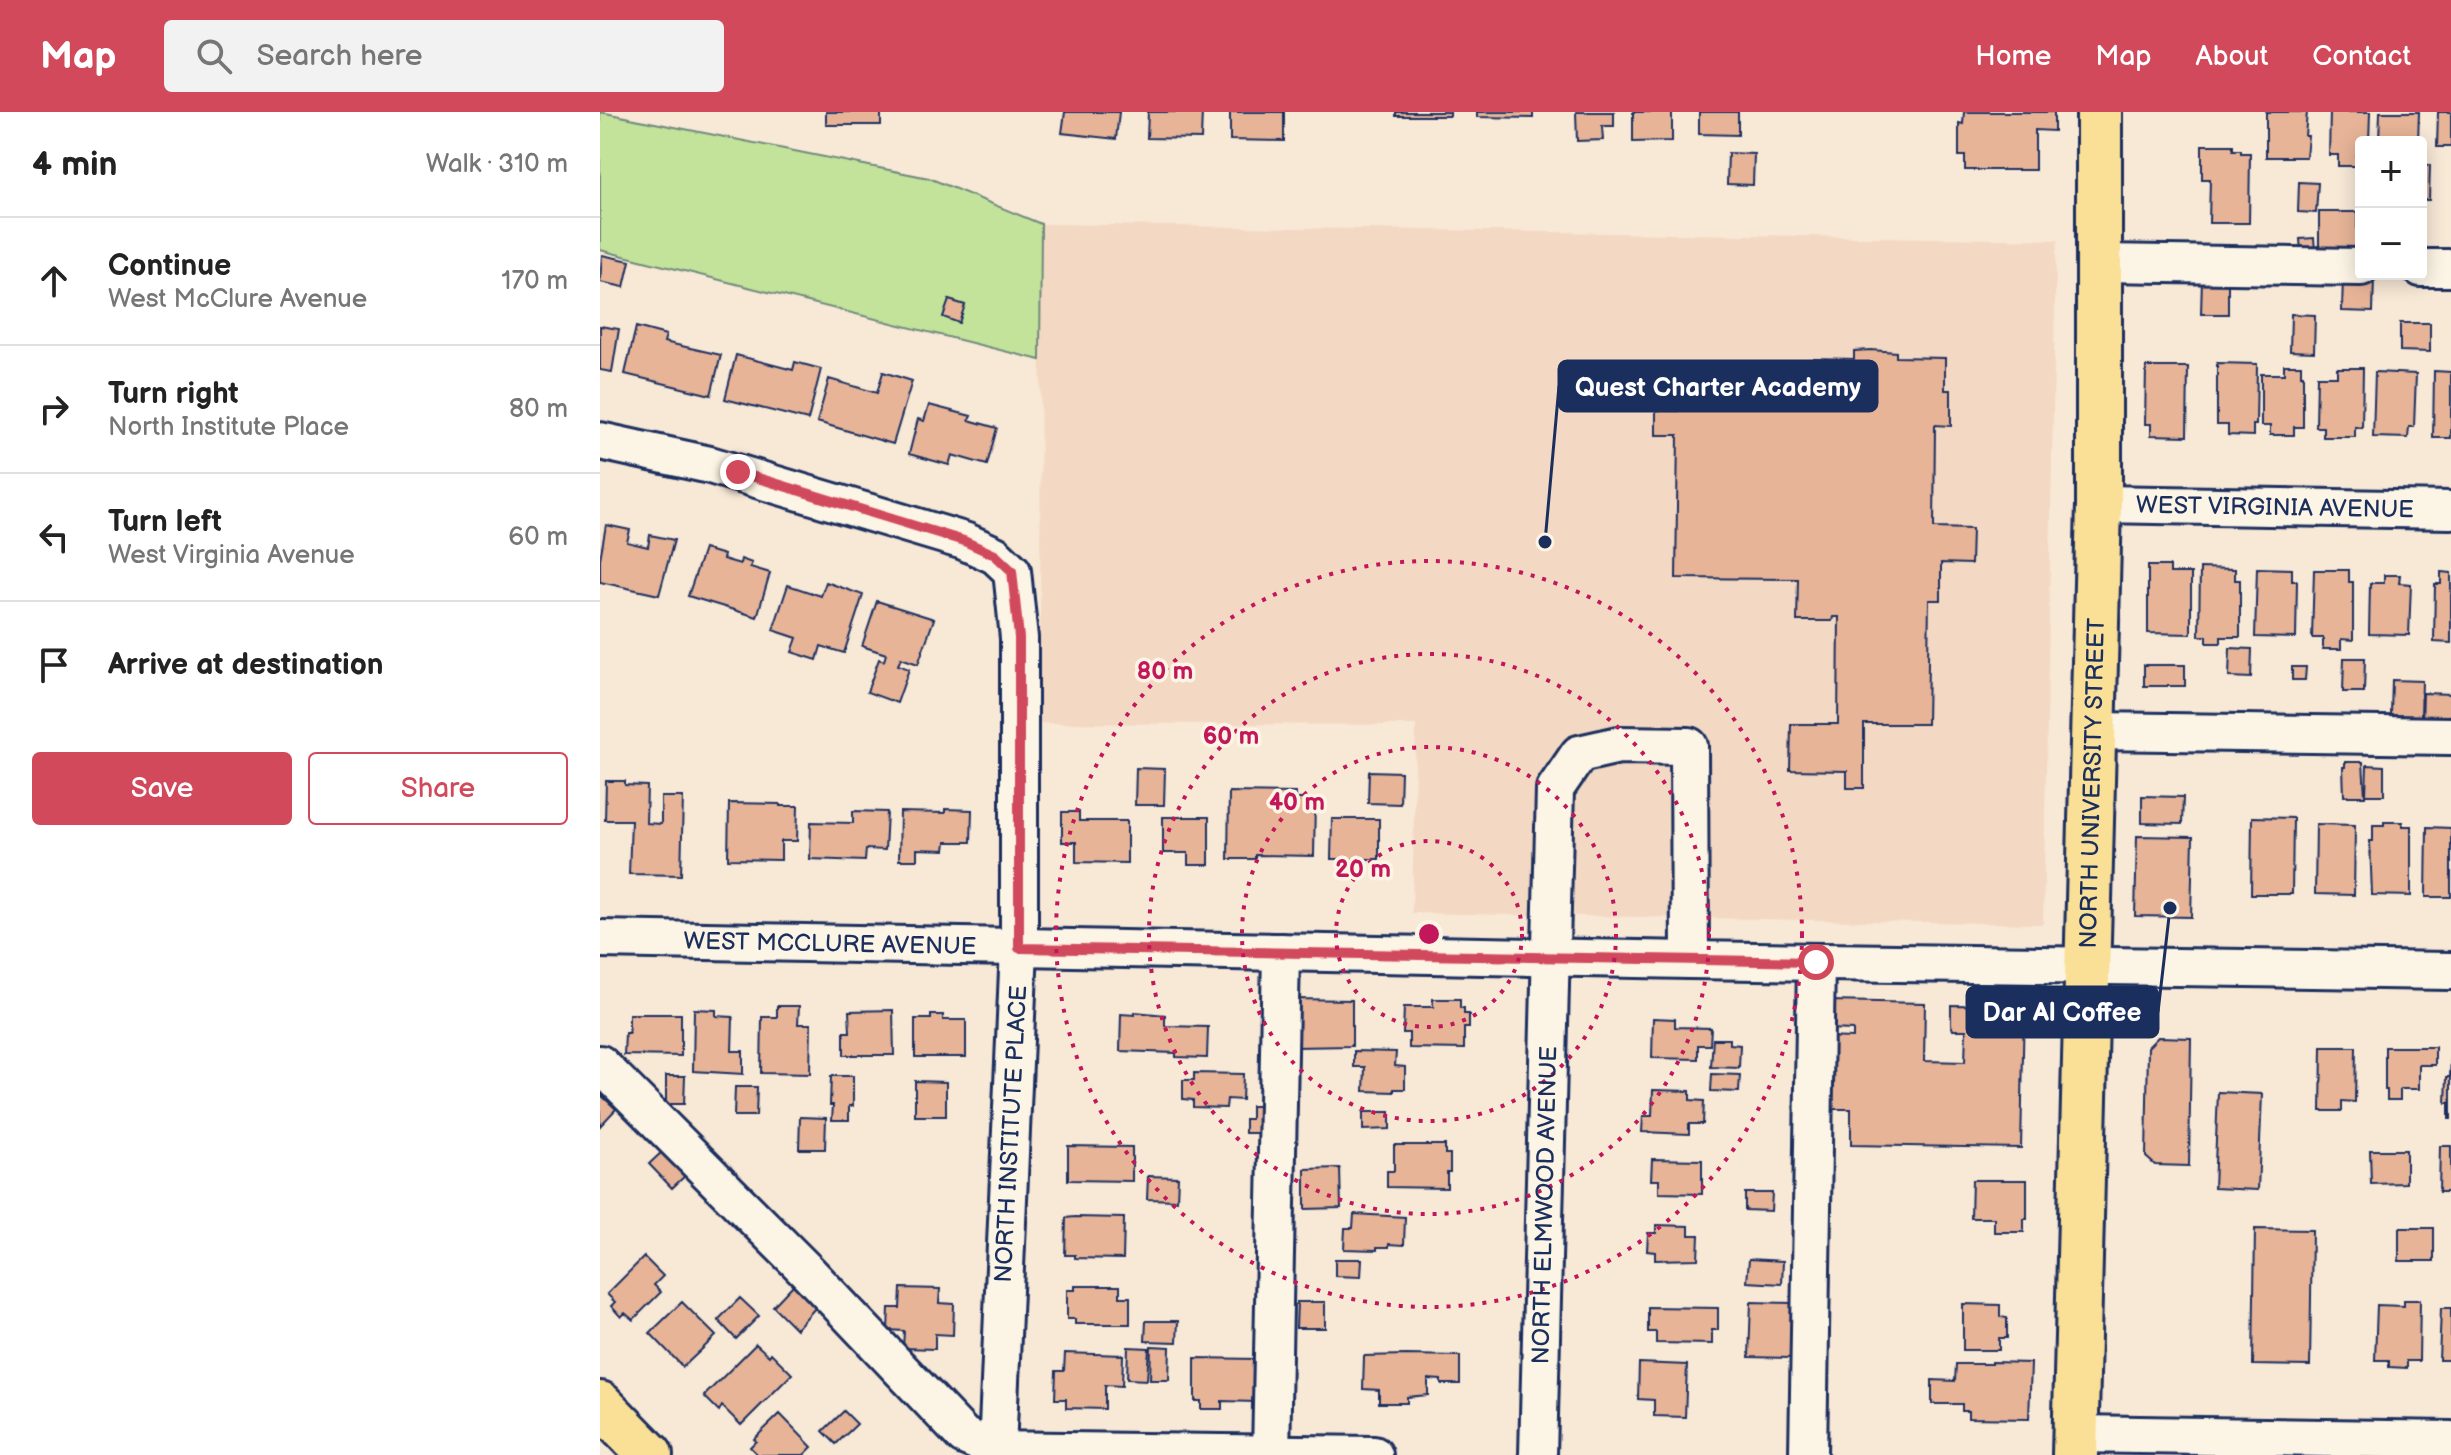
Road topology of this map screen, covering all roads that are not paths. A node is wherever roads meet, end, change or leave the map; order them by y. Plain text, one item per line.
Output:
1 (2099, 112) edge
2 (2101, 263) junction
3 (2355, 267) edge
4 (2427, 268) edge
5 (2451, 268) edge
6 (600, 441) edge
7 (2099, 504) junction
8 (2451, 510) edge
9 (2094, 731) junction
10 (2451, 736) edge
11 (600, 939) edge
12 (1019, 948) junction
13 (1281, 952) junction
14 (1552, 957) junction
15 (1690, 960) junction
16 (1816, 962) junction
17 (2088, 966) junction
18 (2451, 971) edge
19 (600, 1064) edge
20 (600, 1404) edge
21 (2451, 1440) edge
22 (2076, 1444) edge
23 (997, 1453) edge
24 (1271, 1454) edge
25 (650, 1455) edge
26 (1374, 1455) edge
27 (1538, 1455) edge
28 (1808, 1455) edge

1 - 2 main road, NORTH UNIVERSITY STREET
2 - 3 street
2 - 7 main road, NORTH UNIVERSITY STREET
4 - 5 street
6 - 12 street, NORTH INSTITUTE PLACE
7 - 8 street, WEST VIRGINIA AVENUE
7 - 9 main road, NORTH UNIVERSITY STREET
9 - 10 street
9 - 17 main road, NORTH UNIVERSITY STREET
11 - 12 street, WEST MCCLURE AVENUE
12 - 13 street, WEST MCCLURE AVENUE
12 - 23 street, NORTH INSTITUTE PLACE
13 - 14 street, WEST MCCLURE AVENUE
13 - 24 street
14 - 15 street, WEST MCCLURE AVENUE
14 - 15 street, NORTH ELMWOOD AVENUE
14 - 27 street, NORTH ELMWOOD AVENUE
15 - 16 street, WEST MCCLURE AVENUE
16 - 17 street, WEST MCCLURE AVENUE
16 - 28 street
17 - 18 street, WEST MCCLURE AVENUE
17 - 22 main road, NORTH UNIVERSITY STREET
19 - 23 street
20 - 25 main road
21 - 22 street
23 - 24 street
24 - 26 street

